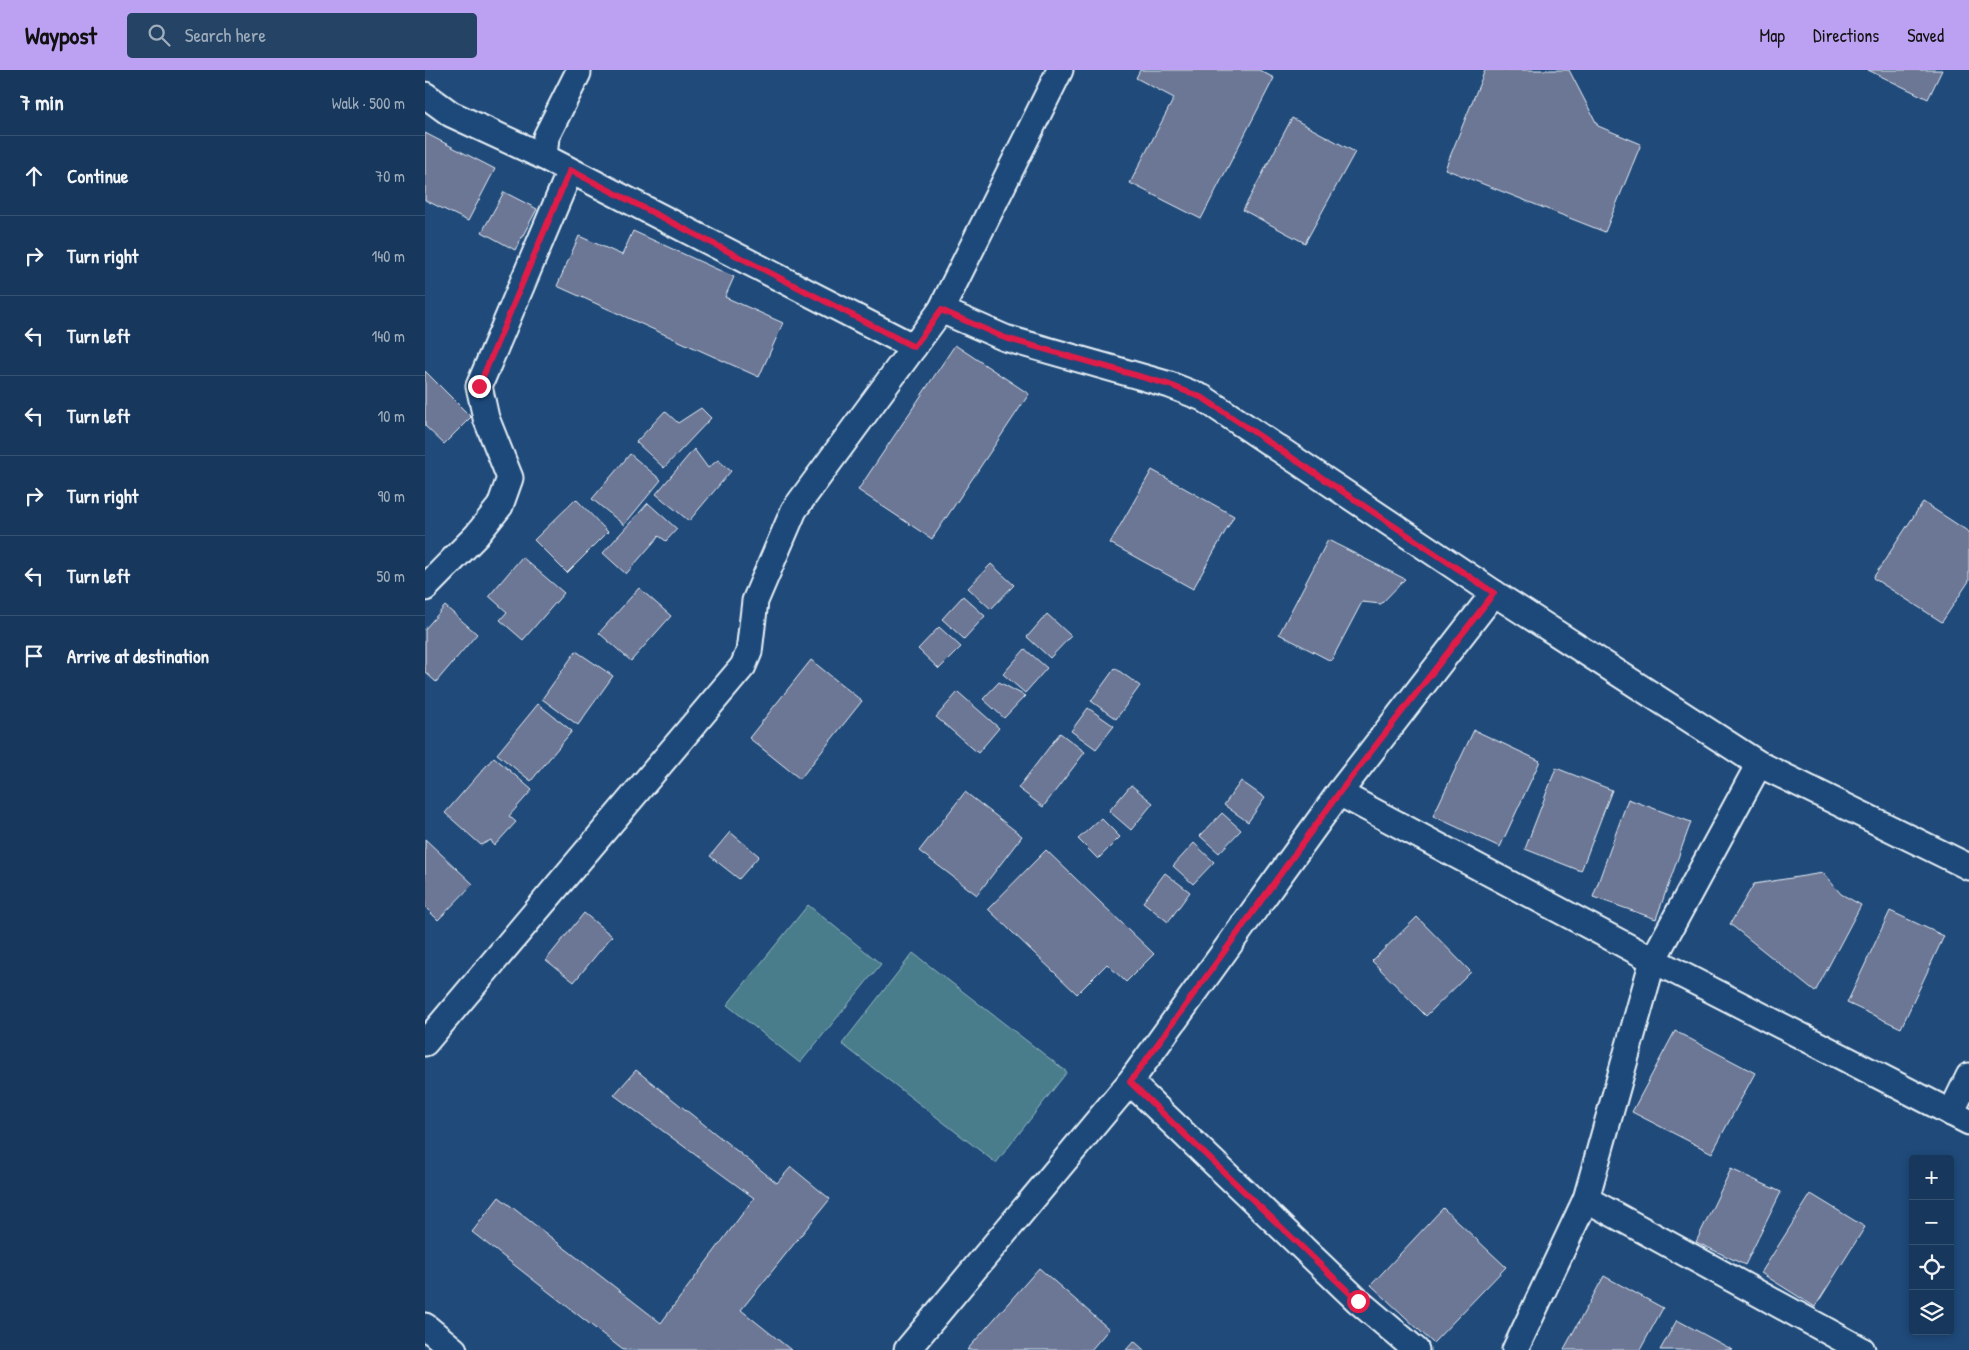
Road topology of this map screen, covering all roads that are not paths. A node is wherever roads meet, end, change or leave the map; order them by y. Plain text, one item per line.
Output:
1 (578, 70) edge
2 (1060, 70) edge
3 (425, 95) edge
4 (545, 156) junction
5 (570, 170) junction
6 (941, 310) junction
7 (914, 347) junction
8 (425, 588) edge
9 (1494, 593) junction
10 (1759, 764) junction
11 (1339, 793) junction
12 (1969, 867) edge
13 (1653, 960) junction
14 (425, 1044) edge
15 (1969, 1076) edge
16 (1130, 1082) junction
17 (1960, 1118) edge
18 (1586, 1199) junction
19 (425, 1326) edge
20 (453, 1350) edge
21 (907, 1350) edge
22 (1416, 1350) edge
23 (1515, 1350) edge
24 (1862, 1350) edge

1 - 4 street
2 - 6 street
3 - 4 street
4 - 5 street
5 - 7 street
5 - 8 street
6 - 7 street
6 - 9 street
7 - 14 street
9 - 10 street
9 - 11 street
10 - 12 street
10 - 13 street
11 - 13 street
11 - 16 street
13 - 17 street
13 - 18 street
15 - 17 street
16 - 21 street
16 - 22 street
18 - 23 street
18 - 24 street
19 - 20 street

